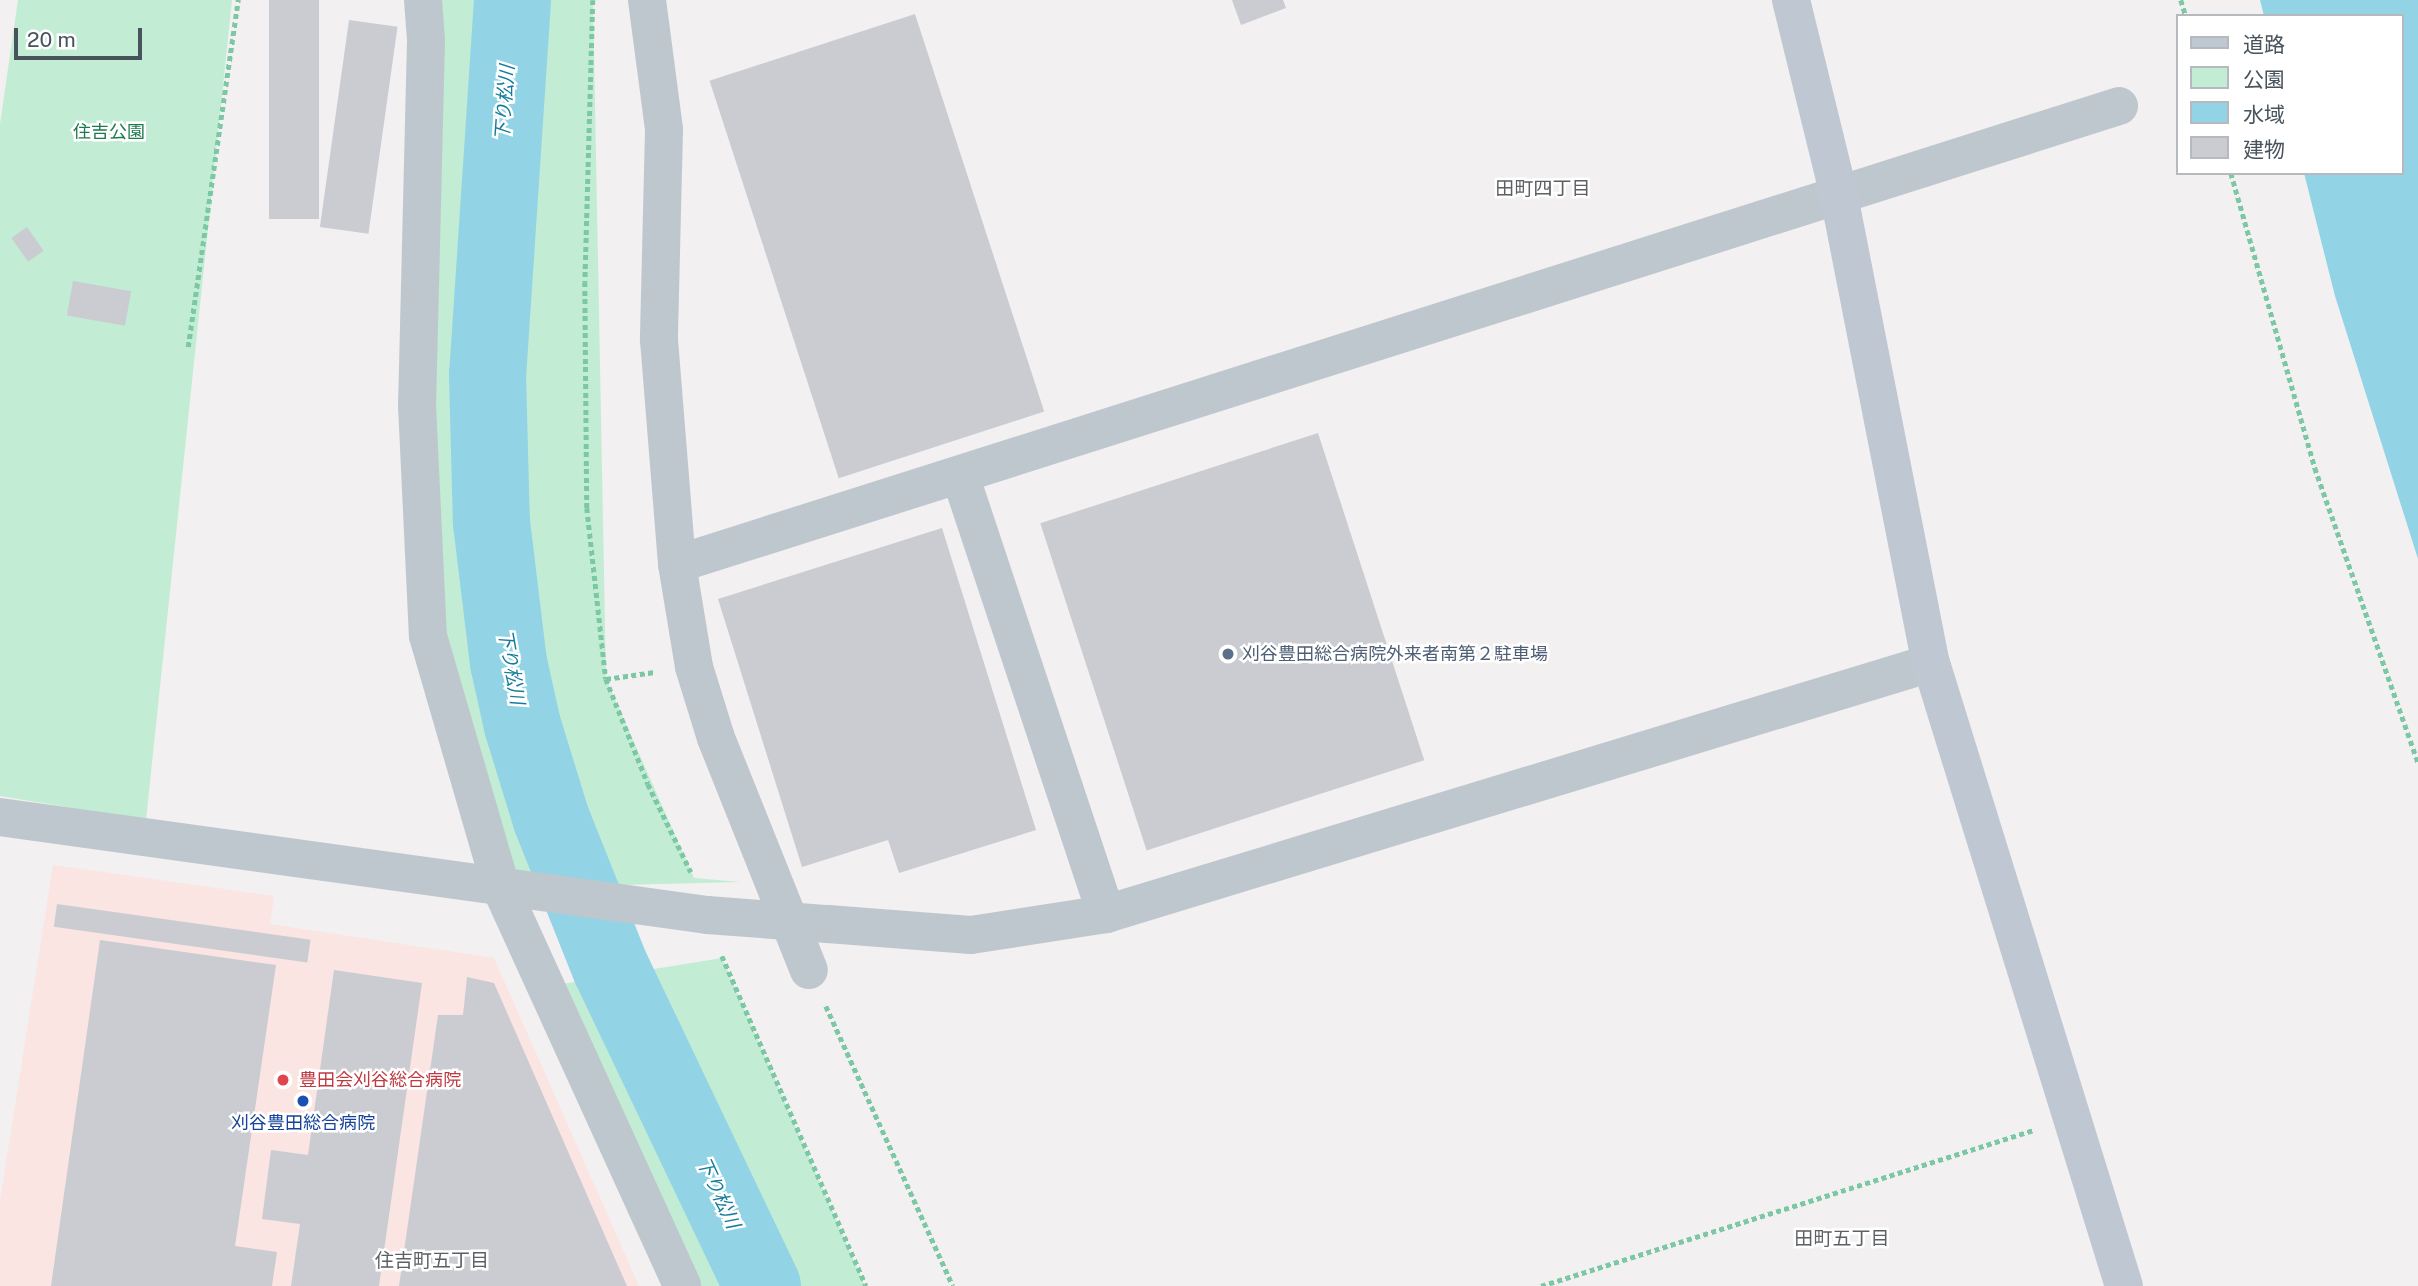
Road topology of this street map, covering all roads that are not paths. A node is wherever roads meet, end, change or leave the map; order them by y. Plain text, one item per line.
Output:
1 (423, 0) edge
2 (647, 0) edge
3 (1791, 0) edge
4 (2119, 106) dead end
5 (1839, 196) junction
6 (960, 475) junction
7 (677, 564) junction
8 (1931, 663) junction
9 (0, 817) edge
10 (515, 891) junction
11 (1107, 914) junction
12 (809, 970) road end
13 (682, 1286) edge
14 (2124, 1286) edge

1 - 10 street
2 - 7 street
3 - 5 street
4 - 5 street
5 - 6 street
5 - 8 street
6 - 7 street
6 - 11 street
7 - 12 street
8 - 11 street
8 - 14 street
9 - 10 street
10 - 11 street, bridge
10 - 13 street

